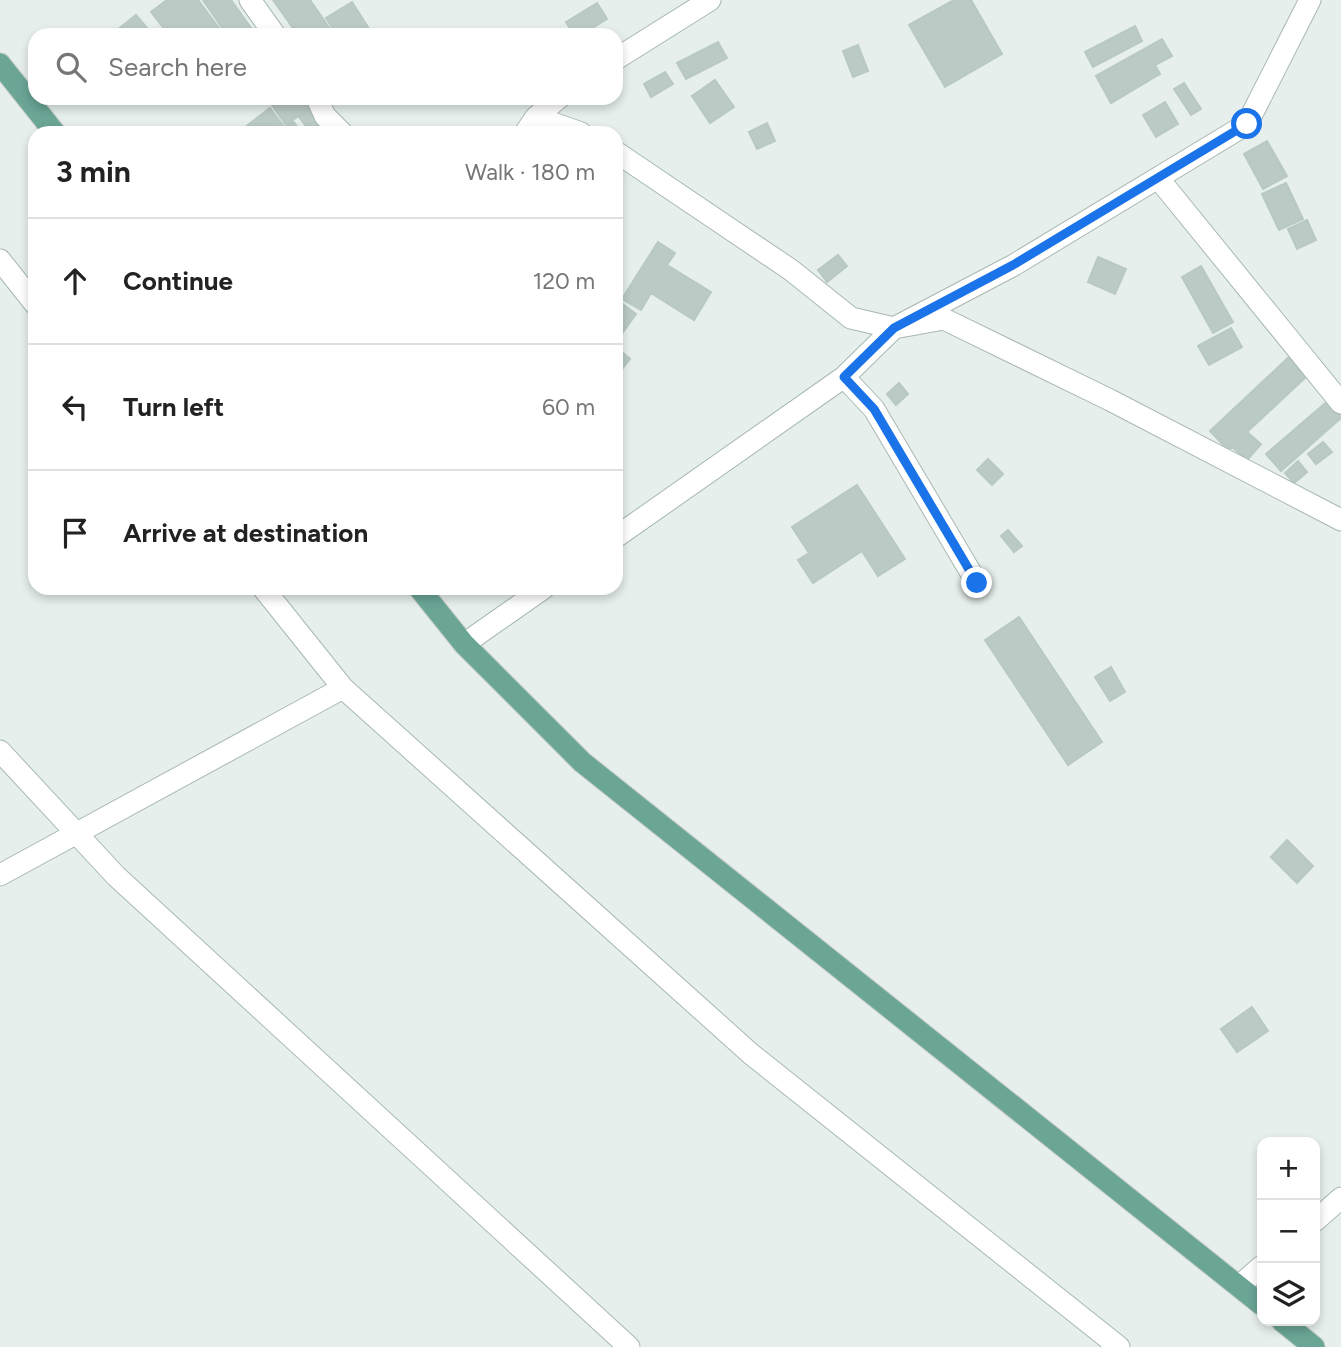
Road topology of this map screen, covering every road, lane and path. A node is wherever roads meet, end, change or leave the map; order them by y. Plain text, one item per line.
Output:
1 (250, 0) edge
2 (710, 0) edge
3 (1310, 0) edge
4 (270, 28) edge
5 (623, 55) edge
6 (0, 64) edge
7 (28, 99) edge
8 (33, 105) edge
9 (320, 105) edge
10 (551, 105) edge
11 (530, 125) edge
12 (49, 126) edge
13 (335, 126) edge
14 (623, 157) edge
15 (1158, 178) junction
16 (0, 260) edge
17 (28, 295) edge
18 (894, 328) junction
19 (844, 377) junction
20 (1341, 403) edge
21 (1341, 520) edge
22 (623, 532) edge
23 (977, 583) dead end
24 (269, 595) edge
25 (425, 595) edge
26 (534, 595) edge
27 (464, 644) junction
28 (343, 688) junction
29 (0, 751) edge
30 (76, 833) junction
31 (0, 874) edge
32 (1341, 1198) edge
33 (1320, 1217) edge
34 (1257, 1270) edge
35 (1238, 1286) junction
36 (1257, 1301) edge
37 (1288, 1326) edge
38 (1103, 1343) edge
39 (629, 1347) edge
40 (1314, 1347) edge

1 - 4 street
2 - 5 street
3 - 15 street
6 - 7 main road
8 - 12 main road
9 - 13 street
10 - 11 street
14 - 18 street
15 - 18 street
15 - 20 street
16 - 17 street
18 - 19 street
18 - 21 street
19 - 22 street
19 - 23 street
24 - 28 street
25 - 27 main road
26 - 27 street
27 - 35 main road
28 - 30 street
28 - 38 street
29 - 30 street
30 - 31 street
30 - 39 street
32 - 33 street
34 - 35 street
35 - 36 main road
37 - 40 main road

